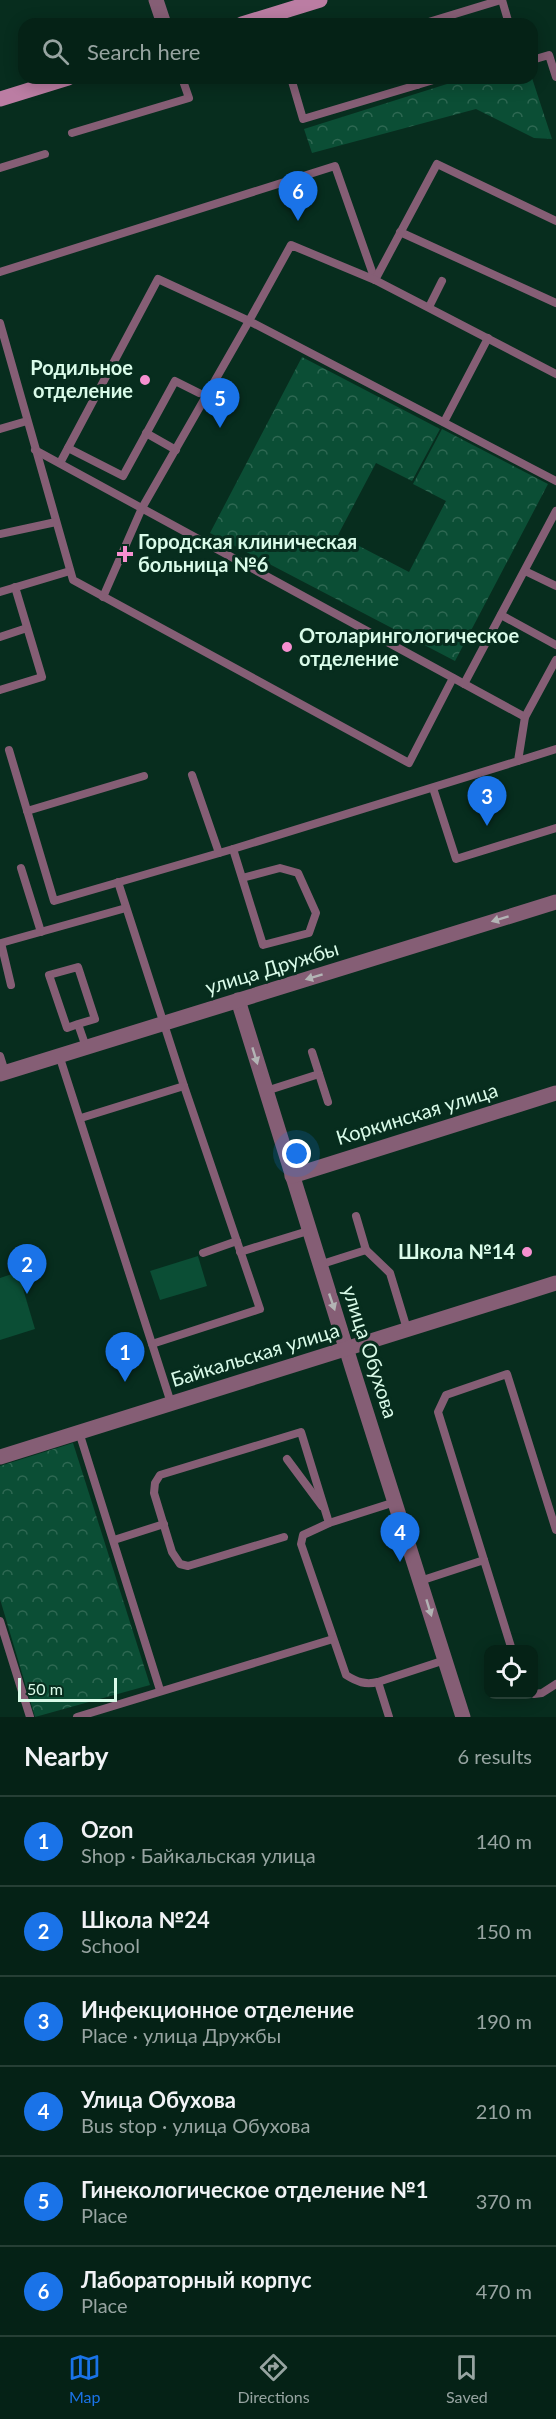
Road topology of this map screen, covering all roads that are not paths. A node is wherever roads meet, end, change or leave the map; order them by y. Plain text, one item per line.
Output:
1 (156, 0) edge
2 (320, 0) edge
3 (502, 0) edge
4 (162, 18) edge
5 (262, 18) edge
6 (442, 18) edge
7 (507, 18) edge
8 (538, 59) edge
9 (556, 77) edge
10 (49, 84) edge
11 (184, 84) edge
12 (293, 84) edge
13 (410, 84) edge
14 (0, 99) edge
15 (72, 133) dead end
16 (45, 154) dead end
17 (0, 168) edge
18 (556, 221) edge
19 (400, 232) junction
20 (0, 272) edge
21 (375, 280) junction
22 (442, 280) dead end
23 (556, 303) edge
24 (429, 307) junction
25 (249, 321) junction
26 (0, 323) edge
27 (488, 338) junction
28 (556, 374) edge
29 (199, 393) dead end
30 (27, 421) junction
31 (444, 423) junction
32 (0, 429) edge
33 (146, 434) junction
34 (68, 448) junction
35 (35, 450) junction
36 (176, 450) junction
37 (60, 463) junction
38 (556, 481) edge
39 (142, 508) junction
40 (556, 511) edge
41 (56, 522) junction
42 (0, 534) edge
43 (70, 570) junction
44 (525, 571) junction
45 (556, 586) edge
46 (15, 588) junction
47 (0, 592) edge
48 (103, 597) junction
49 (501, 615) junction
50 (27, 628) junction
51 (0, 637) edge
52 (556, 645) edge
53 (556, 660) edge
54 (453, 678) junction
55 (464, 684) junction
56 (0, 690) edge
57 (525, 717) junction
58 (556, 749) edge
59 (9, 750) dead end
60 (518, 760) junction
61 (192, 775) dead end
62 (144, 776) dead end
63 (433, 788) junction
64 (27, 811) junction
65 (556, 828) edge
66 (233, 849) junction
67 (219, 853) junction
68 (21, 868) dead end
69 (242, 878) junction
70 (118, 882) junction
71 (556, 902) edge
72 (126, 908) junction
73 (41, 932) junction
74 (11, 985) dead end
75 (238, 1000) junction
76 (163, 1023) junction
77 (78, 1024) junction
78 (86, 1047) junction
79 (312, 1052) dead end
80 (59, 1055) junction
81 (0, 1056) edge
82 (3, 1073) edge
83 (319, 1074) junction
84 (184, 1086) junction
85 (266, 1091) junction
86 (556, 1093) edge
87 (328, 1102) dead end
88 (81, 1118) junction
89 (292, 1176) junction
90 (356, 1216) dead end
91 (308, 1230) junction
92 (237, 1241) junction
93 (366, 1250) junction
94 (203, 1252) dead end
95 (240, 1252) junction
96 (319, 1265) junction
97 (556, 1283) edge
98 (407, 1329) junction
99 (152, 1344) junction
100 (348, 1348) junction
101 (171, 1403) junction
102 (79, 1432) junction
103 (0, 1457) edge
104 (287, 1459) dead end
105 (395, 1502) junction
106 (326, 1511) junction
107 (329, 1523) junction
108 (164, 1524) junction
109 (556, 1530) edge
110 (284, 1537) dead end
111 (114, 1540) junction
112 (484, 1560) junction
113 (420, 1581) junction
114 (0, 1621) edge
115 (333, 1639) junction
116 (510, 1645) edge
117 (445, 1660) junction
118 (378, 1682) junction
119 (556, 1684) edge
120 (160, 1690) junction
121 (538, 1694) edge
122 (99, 1714) edge
123 (30, 1717) edge
124 (77, 1717) edge
125 (389, 1717) edge
126 (463, 1717) edge

1 - 4 street
2 - 5 main road
3 - 6 lane
3 - 7 lane
8 - 9 lane
10 - 14 main road
11 - 15 lane
12 - 13 lane
16 - 17 lane
18 - 19 lane
19 - 21 lane
19 - 23 lane
20 - 21 lane
21 - 24 lane
21 - 25 lane
22 - 24 lane
24 - 27 lane
25 - 31 lane
25 - 34 lane
25 - 36 lane
26 - 30 lane
27 - 28 lane
27 - 31 lane
29 - 33 lane
30 - 32 lane
30 - 35 lane
31 - 38 lane
33 - 34 lane
33 - 36 lane
34 - 37 lane
35 - 37 lane
35 - 41 lane
36 - 39 lane
37 - 39 lane
39 - 48 lane
39 - 54 lane
40 - 44 lane
41 - 42 lane
41 - 43 lane
43 - 46 lane
43 - 48 lane
44 - 45 lane
44 - 49 lane
46 - 47 lane
46 - 50 lane
48 - 54 lane
49 - 52 lane
49 - 55 lane
50 - 51 lane
50 - 56 lane
53 - 57 lane
54 - 55 lane
55 - 57 lane
57 - 60 lane
58 - 60 lane
59 - 64 lane
60 - 63 lane
61 - 67 lane
62 - 64 lane
63 - 65 lane
63 - 66 lane
64 - 70 lane
66 - 67 lane
66 - 69 lane
67 - 70 lane
68 - 73 lane
69 - 69 lane
70 - 72 lane
71 -> 75 street, улица Дружбы
72 - 73 lane
72 - 76 lane
73 - 74 lane
75 - 76 street, улица Дружбы
75 -> 85 street, улица Обухова
76 - 78 street, улица Дружбы
76 - 84 lane
77 - 77 lane
77 - 78 lane
78 - 80 street, улица Дружбы
79 - 83 lane
80 - 82 street, улица Дружбы
80 - 88 lane
81 - 82 lane
83 - 85 lane
83 - 87 lane
84 - 88 lane
84 - 92 lane
85 - 89 street, улица Обухова
86 - 89 street, Коркинская улица
88 - 99 lane
89 - 91 street, улица Обухова
90 - 93 lane
91 - 95 lane
91 - 96 street, улица Обухова
92 - 94 lane
92 - 95 lane
93 - 96 lane
93 - 98 lane
95 - 99 lane
96 -> 100 street, улица Обухова
97 - 98 street, Байкальская улица
98 - 100 street, Байкальская улица
99 - 101 lane
100 - 101 street, Байкальская улица
100 - 105 street, улица Обухова
101 - 102 street, Байкальская улица
102 - 103 street, Байкальская улица
102 - 111 lane
104 - 106 lane
105 - 107 lane
105 - 113 street, улица Обухова
106 - 107 lane
106 - 108 lane
107 - 115 lane
108 - 110 lane
108 - 111 lane
109 - 112 lane
111 - 120 lane
112 - 113 lane
112 - 116 lane
113 -> 117 street, улица Обухова
114 - 123 lane
115 - 118 lane
115 - 120 lane
117 - 118 lane
117 - 126 street, улица Обухова
118 - 125 lane
119 - 121 lane
120 - 122 lane
122 - 124 lane

